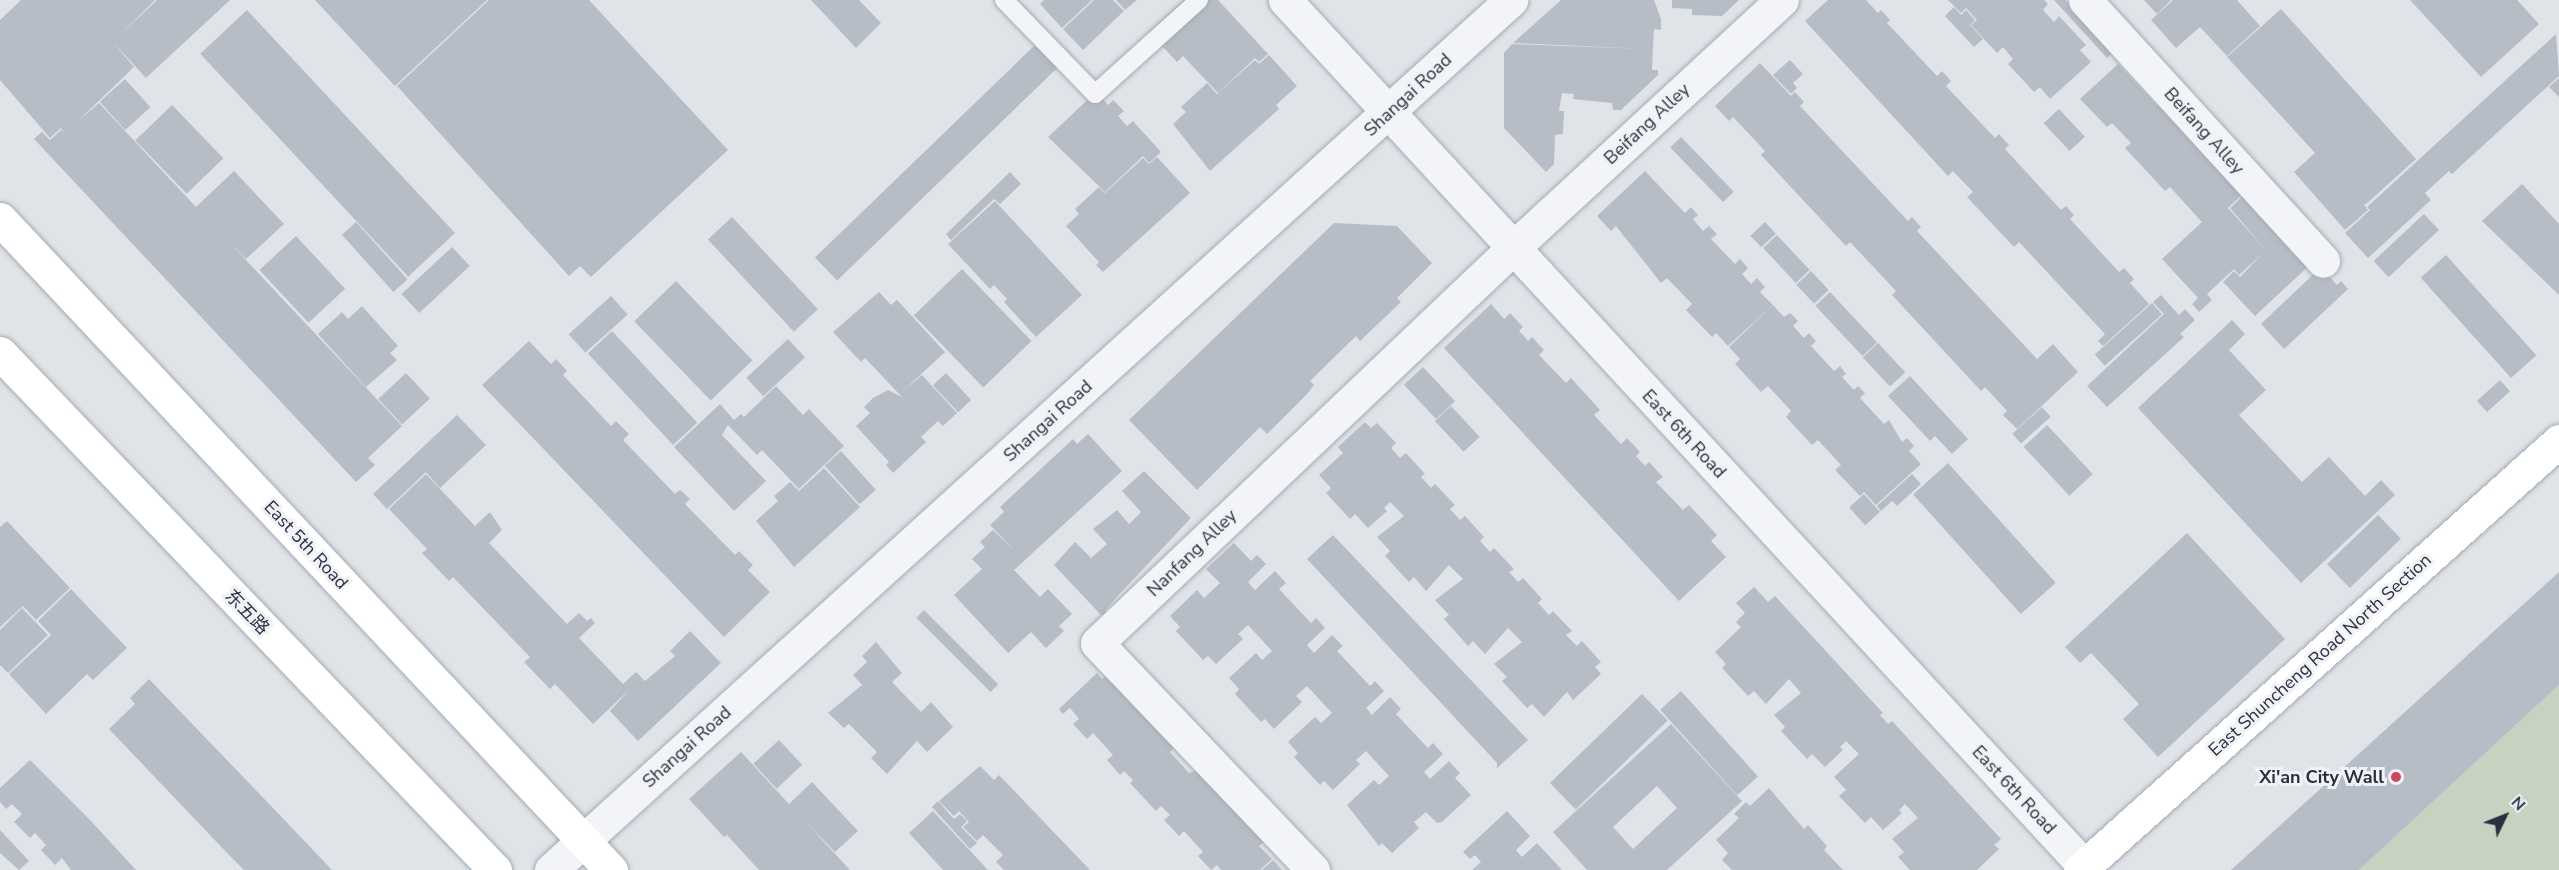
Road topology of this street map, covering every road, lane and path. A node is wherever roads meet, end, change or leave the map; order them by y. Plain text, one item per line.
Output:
1 (1004, 0) edge
2 (1199, 0) edge
3 (1285, 0) edge
4 (1511, 0) edge
5 (1782, 0) edge
6 (2085, 0) edge
7 (1389, 113) junction
8 (0, 219) edge
9 (1513, 248) junction
10 (2323, 261) dead end
11 (0, 353) edge
12 (2559, 441) edge
13 (583, 841) junction
14 (2082, 868) edge
15 (495, 870) edge
16 (551, 870) edge
17 (611, 870) edge
18 (1313, 870) edge

1 - 2 lane
3 - 7 street, East 6th Road
4 - 7 street, Shangai Road
5 - 9 street, Beifang Alley
6 - 10 street, Beifang Alley
7 - 9 street, East 6th Road
7 - 13 street, Shangai Road
8 - 13 main road, East 5th Road
9 - 14 street, East 6th Road
9 - 18 street, Nanfang Alley
11 - 15 main road, 东五路
12 - 14 main road, East Shuncheng Road North Section
13 - 16 street, Shangai Road
13 - 17 main road, East 5th Road

